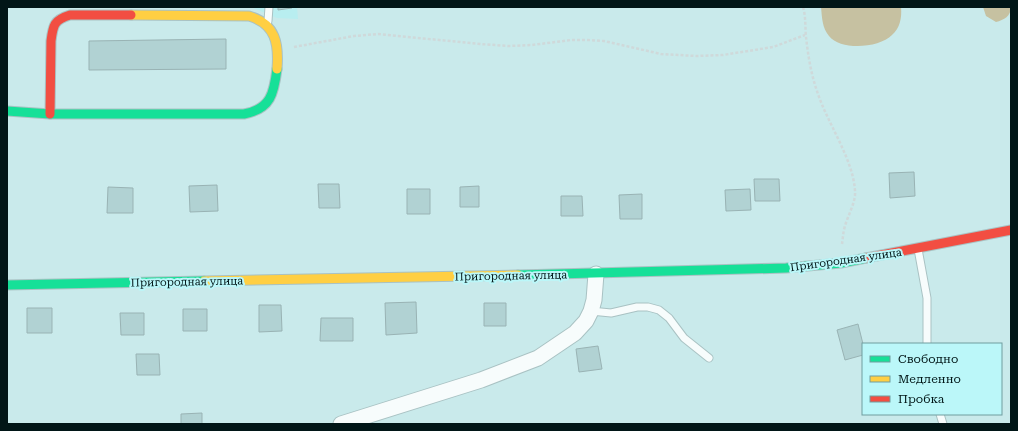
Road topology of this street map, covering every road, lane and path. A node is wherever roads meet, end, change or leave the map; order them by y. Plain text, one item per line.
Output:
1 (269, 7) edge
2 (803, 7) edge
3 (267, 25) junction
4 (805, 35) junction
5 (277, 49) junction
6 (7, 111) edge
7 (50, 114) junction
8 (1011, 230) edge
9 (918, 249) junction
10 (841, 263) junction
11 (596, 274) junction
12 (7, 285) edge
13 (591, 311) junction
14 (927, 343) edge
15 (709, 358) dead end
16 (341, 424) edge

1 - 3 lane
2 - 4 path
3 - 5 main road
3 - 7 main road
4 - 5 path
4 - 10 path
5 - 7 main road
6 - 7 main road
8 - 9 main road, Пригородная улица
9 - 10 main road, Пригородная улица
9 - 14 lane
10 - 11 main road, Пригородная улица
11 - 12 main road, Пригородная улица
11 - 13 street
13 - 15 lane
13 - 16 street

